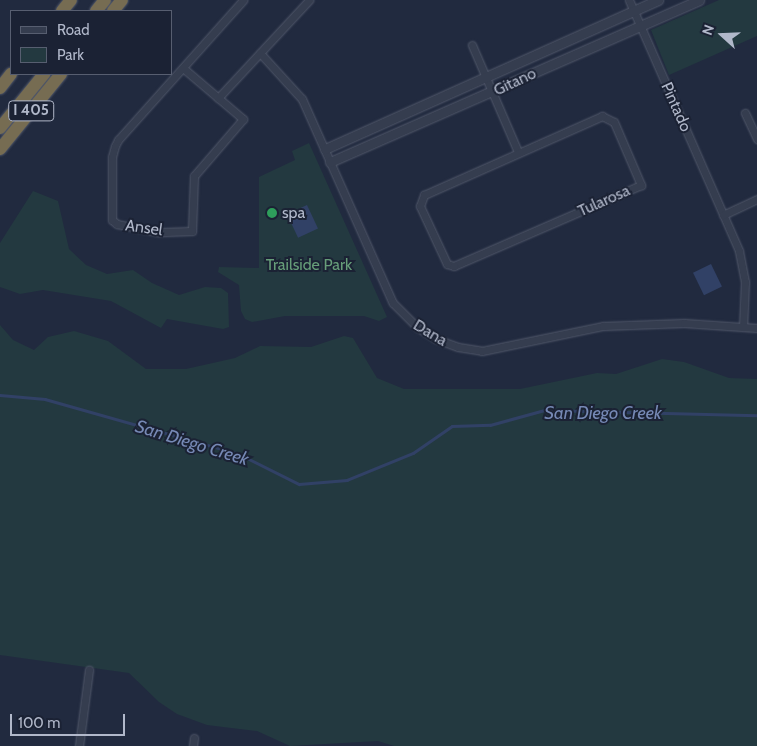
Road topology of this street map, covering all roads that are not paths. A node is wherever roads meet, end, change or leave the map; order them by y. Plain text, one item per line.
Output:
1 (71, 0) edge
2 (105, 0) edge
3 (122, 0) edge
4 (243, 0) edge
5 (309, 0) edge
6 (629, 0) edge
7 (658, 0) edge
8 (699, 0) edge
9 (63, 10) edge
10 (97, 10) edge
11 (114, 10) edge
12 (634, 11) junction
13 (640, 26) junction
14 (472, 45) dead end
15 (260, 53) junction
16 (183, 68) junction
17 (10, 75) edge
18 (43, 75) edge
19 (60, 75) edge
20 (486, 79) junction
21 (0, 88) edge
22 (492, 93) junction
23 (218, 98) junction
24 (745, 113) dead end
25 (0, 128) edge
26 (757, 139) edge
27 (0, 149) edge
28 (325, 149) junction
29 (518, 152) junction
30 (330, 162) junction
31 (757, 199) edge
32 (723, 214) junction
33 (743, 327) junction
34 (757, 328) edge
35 (89, 670) dead end
36 (79, 746) edge

1 - 9 highway
2 - 10 highway
3 - 11 highway
4 - 16 street, Ansel
5 - 15 street
6 - 12 street, Pintado
7 - 12 street, Gitano
8 - 13 street, Gitano
12 - 13 street, Pintado
12 - 20 street, Gitano
13 - 22 street, Gitano
13 - 32 street, Pintado
14 - 20 street
15 - 23 street
15 - 28 street, Dana
16 - 23 street, Ansel
16 - 23 street, Ansel
17 - 21 highway, I 405
18 - 25 highway
19 - 27 highway, I 405
20 - 22 street
20 - 28 street, Gitano
22 - 29 street
22 - 30 street, Gitano
24 - 26 street
28 - 30 street, Dana
29 - 29 street, Tularosa
30 - 33 street, Dana
31 - 32 street
32 - 33 street, Pintado
33 - 34 street, Dana
35 - 36 street

